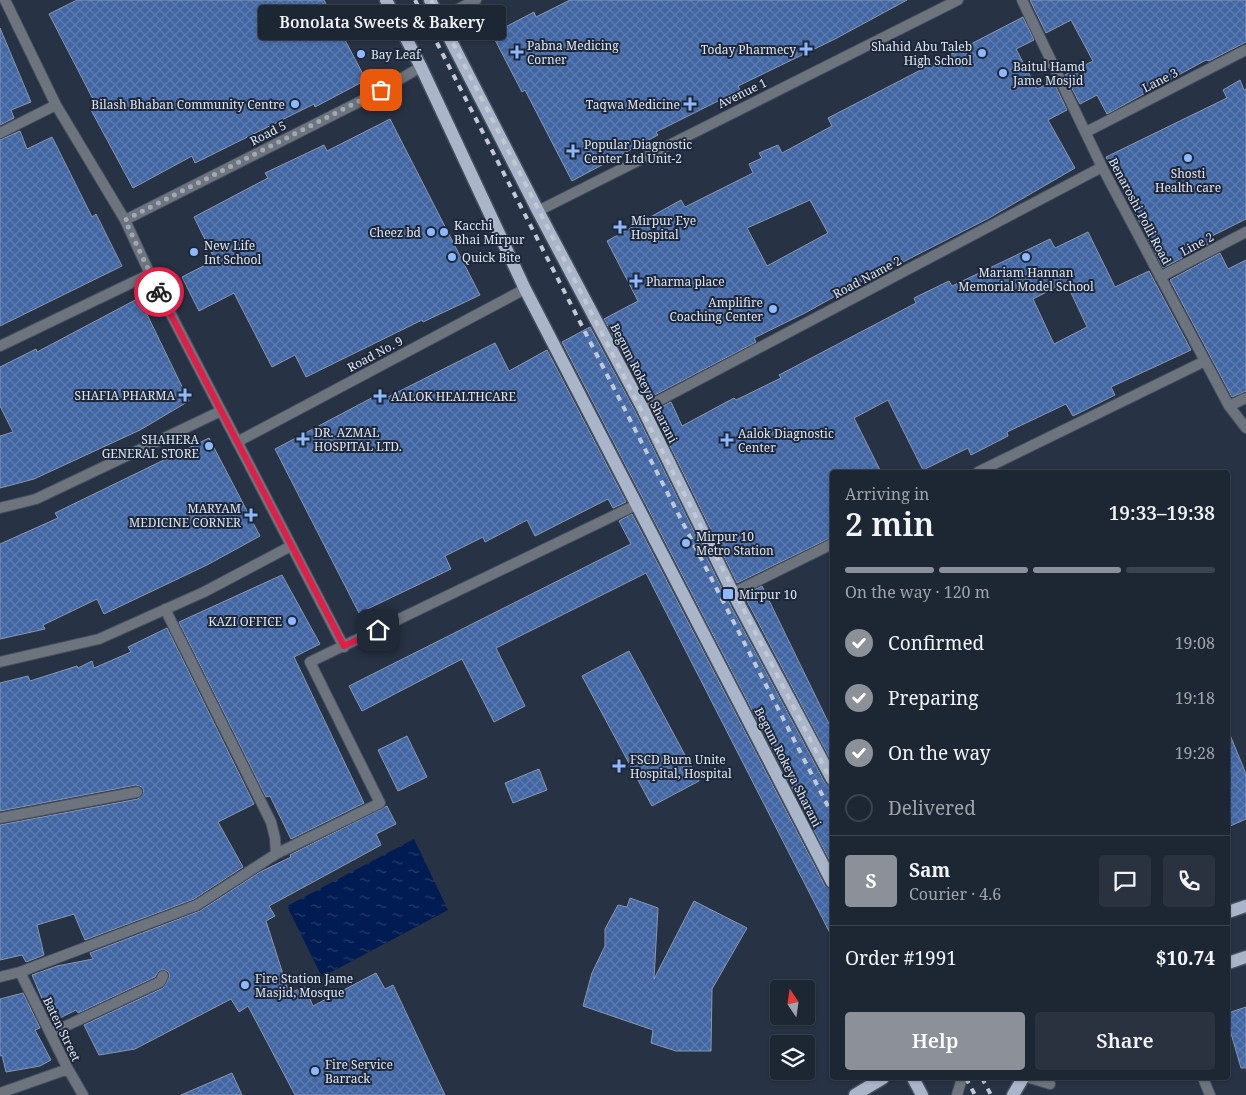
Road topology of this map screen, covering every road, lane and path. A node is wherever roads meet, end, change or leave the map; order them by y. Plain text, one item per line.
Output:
1 (5, 0) edge
2 (386, 0) edge
3 (430, 0) edge
4 (476, 0) edge
5 (958, 0) edge
6 (1022, 0) edge
7 (440, 18) junction
8 (1246, 50) edge
9 (421, 67) junction
10 (56, 105) junction
11 (1086, 132) junction
12 (0, 133) edge
13 (1102, 167) junction
14 (538, 211) junction
15 (125, 220) junction
16 (1246, 232) edge
17 (150, 274) junction
18 (1160, 277) junction
19 (525, 289) junction
20 (0, 346) edge
21 (1205, 361) junction
22 (1246, 398) edge
23 (1229, 406) junction
24 (643, 409) junction
25 (220, 410) junction
26 (1246, 428) edge
27 (237, 442) junction
28 (982, 470) edge
29 (638, 504) junction
30 (0, 508) edge
31 (830, 545) edge
32 (291, 546) junction
33 (734, 593) junction
34 (165, 609) junction
35 (344, 646) junction
36 (0, 662) edge
37 (830, 775) edge
38 (137, 792) dead end
39 (0, 818) edge
40 (276, 854) junction
41 (830, 878) edge
42 (1246, 906) edge
43 (1230, 911) edge
44 (1246, 957) edge
45 (1230, 962) edge
46 (20, 972) junction
47 (163, 976) dead end
48 (0, 977) edge
49 (51, 1033) junction
50 (68, 1069) junction
51 (880, 1080) edge
52 (914, 1080) edge
53 (961, 1080) edge
54 (1022, 1080) edge
55 (1037, 1080) edge
56 (1204, 1080) edge
57 (1050, 1084) dead end
58 (0, 1094) edge
59 (83, 1095) edge
60 (855, 1095) edge
61 (922, 1095) edge
62 (957, 1095) edge
63 (1013, 1095) edge
64 (1210, 1095) edge

1 - 10 street
2 - 9 main road, Begum Rokeya Sharani
3 - 7 main road, Begum Rokeya Sharani
4 - 7 street
5 - 14 street, Avenue 1
6 - 11 street, Benaroshi Polli Road
7 - 14 main road, Begum Rokeya Sharani
8 - 11 street, Lane 3
9 - 15 street, Road 5
9 - 19 main road, Begum Rokeya Sharani
10 - 12 street
10 - 15 street
11 - 13 street, Benaroshi Polli Road
13 - 18 street, Benaroshi Polli Road
13 - 24 street, Road Name 2
14 - 24 main road, Begum Rokeya Sharani
15 - 17 street
16 - 18 street, Line 2
17 - 20 street
17 - 25 street
18 - 21 street, Benaroshi Polli Road
19 - 27 street, Road No. 9
19 - 29 main road, Begum Rokeya Sharani
21 - 23 street, Benaroshi Polli Road
21 - 28 street
22 - 23 street
23 - 26 street, Benaroshi Polli Road
24 - 33 main road, Begum Rokeya Sharani
25 - 27 street
25 - 30 street
27 - 32 street
29 - 35 street
29 - 41 main road, Begum Rokeya Sharani
31 - 33 street
32 - 34 street
32 - 35 street
33 - 37 main road, Begum Rokeya Sharani
34 - 36 street
34 - 40 street
35 - 40 street
38 - 39 street
40 - 46 street
42 - 43 main road
44 - 45 main road
46 - 48 street
46 - 49 street, Baten Street
47 - 49 street
49 - 50 street, Baten Street
50 - 58 street
50 - 59 street, Baten Street
51 - 60 main road
52 - 61 main road
53 - 62 street
54 - 63 main road
55 - 57 street
56 - 64 street

